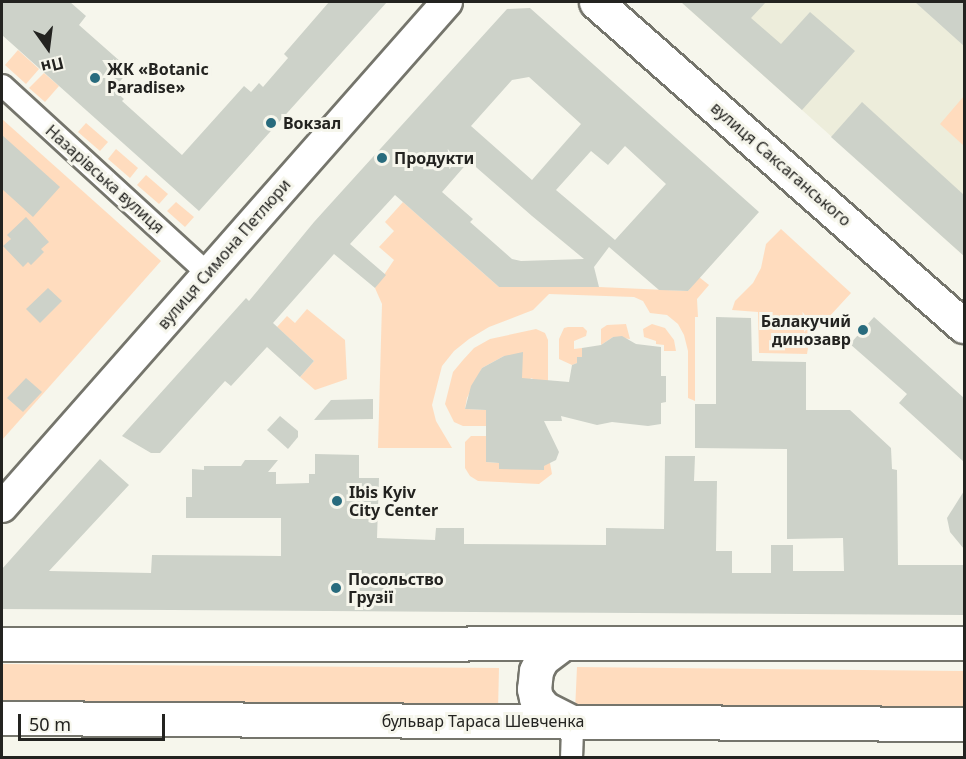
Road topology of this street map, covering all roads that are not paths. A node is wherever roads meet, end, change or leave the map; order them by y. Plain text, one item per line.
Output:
1 (447, 2) edge
2 (596, 2) edge
3 (2, 85) edge
4 (207, 273) junction
5 (964, 326) edge
6 (2, 507) edge
7 (964, 643) edge
8 (2, 644) edge
9 (562, 644) junction
10 (2, 718) edge
11 (572, 722) junction
12 (964, 724) edge
13 (571, 758) edge

1 - 4 main road, вулиця Симона Петлюри
2 - 5 main road, вулиця Саксаганського
3 - 4 street, Назарівська вулиця
4 - 6 main road, вулиця Симона Петлюри
7 - 9 main road
8 - 9 main road
9 - 11 main road
10 - 11 main road, бульвар Тараса Шевченка
11 - 12 main road, бульвар Тараса Шевченка
11 - 13 street

